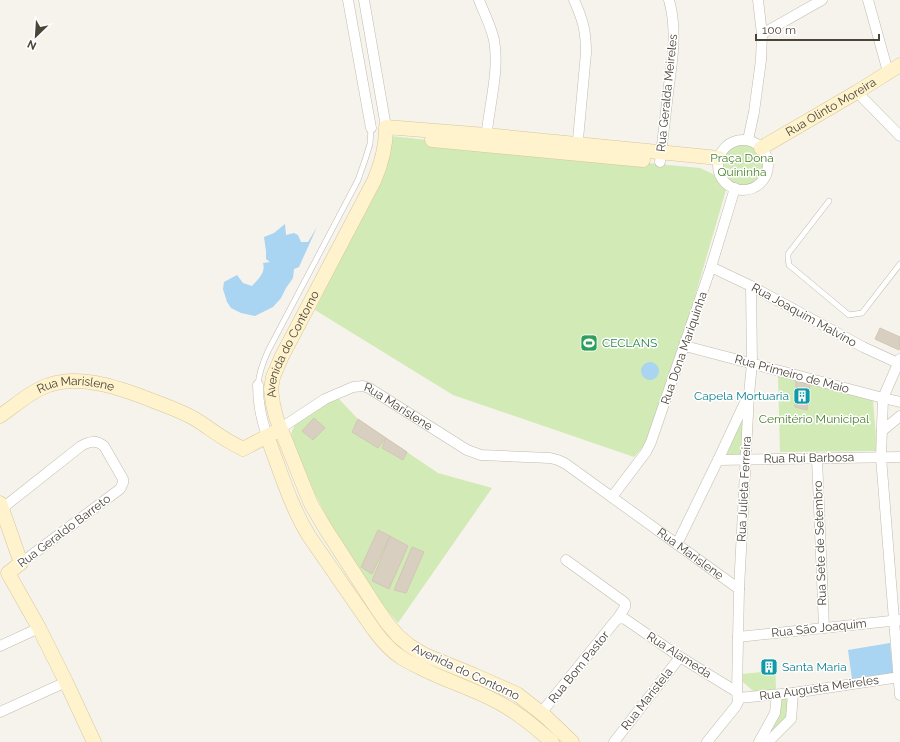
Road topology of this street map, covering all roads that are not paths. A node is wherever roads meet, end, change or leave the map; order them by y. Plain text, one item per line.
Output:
1 (348, 0) edge
2 (364, 0) edge
3 (479, 0) edge
4 (574, 0) edge
5 (669, 0) edge
6 (758, 0) edge
7 (822, 0) edge
8 (868, 0) edge
9 (762, 34) junction
10 (894, 68) edge
11 (857, 92) junction
12 (371, 128) joint
13 (386, 131) junction
14 (900, 136) edge
15 (486, 140) junction
16 (748, 140) junction
17 (761, 148) junction
18 (577, 149) junction
19 (661, 157) junction
20 (719, 163) junction
21 (735, 188) junction
22 (829, 201) dead end
23 (900, 264) edge
24 (711, 267) junction
25 (751, 286) junction
26 (685, 346) junction
27 (899, 361) edge
28 (752, 364) junction
29 (258, 384) joint
30 (749, 394) junction
31 (883, 398) junction
32 (900, 402) edge
33 (0, 416) edge
34 (900, 416) edge
35 (281, 428) junction
36 (882, 431) junction
37 (267, 436) junction
38 (881, 457) junction
39 (900, 457) edge
40 (817, 458) junction
41 (746, 459) junction
42 (718, 460) junction
43 (612, 497) junction
44 (1, 507) edge
45 (324, 528) junction
46 (309, 536) junction
47 (677, 544) junction
48 (566, 560) dead end
49 (21, 563) junction
50 (4, 575) edge
51 (739, 589) junction
52 (617, 619) junction
53 (897, 620) edge
54 (39, 628) junction
55 (824, 628) junction
56 (738, 637) junction
57 (0, 646) edge
58 (680, 657) junction
59 (899, 677) edge
60 (66, 682) junction
61 (793, 693) junction
62 (900, 694) edge
63 (738, 695) junction
64 (777, 695) junction
65 (0, 712) edge
66 (541, 713) junction
67 (90, 741) edge
68 (552, 742) edge
69 (572, 742) edge
70 (614, 742) edge
71 (707, 742) edge
72 (759, 742) edge
73 (768, 742) edge

1 - 12 street
2 - 13 street, Avenida do Contorno
3 - 15 street
4 - 18 street
5 - 19 street, Rua Geralda Meireles
6 - 9 street
7 - 9 street
8 - 10 street
9 - 16 street
10 - 11 street, Rua Olinto Moreira
11 - 14 street
11 - 17 street, Rua Olinto Moreira
12 - 29 lane
13 - 15 street
13 - 35 street, Avenida do Contorno
15 - 18 street
16 - 17 street
16 - 20 street
17 - 21 street
18 - 19 street
19 - 20 street
20 - 21 street
21 - 24 street, Rua Dona Mariquinha
22 - 23 lane
24 - 25 street, Rua Joaquim Malvino
24 - 26 street, Rua Dona Mariquinha
25 - 27 street, Rua Joaquim Malvino
25 - 28 street, Rua Julieta Ferreira
26 - 28 street, Rua Primeiro de Maio
26 - 43 street, Rua Dona Mariquinha
27 - 31 street
28 - 30 street, Rua Julieta Ferreira
28 - 31 street, Rua Primeiro de Maio
29 - 37 street
30 - 41 street, Rua Julieta Ferreira
30 - 42 street
31 - 32 street, Rua Primeiro de Maio
31 - 36 street
33 - 37 street, Rua Marislene
34 - 36 street
35 - 37 street, Rua Marislene
35 - 43 street, Rua Marislene
35 - 45 street, Avenida do Contorno
36 - 38 street
37 - 46 street
38 - 39 street, Rua Rui Barbosa
38 - 40 street, Rua Rui Barbosa
38 - 53 street
40 - 41 street, Rua Rui Barbosa
40 - 55 street, Rua Sete de Setembro
41 - 42 street, Rua Rui Barbosa
41 - 51 street, Rua Julieta Ferreira
42 - 47 street
43 - 47 street, Rua Marislene
44 - 49 street
44 - 49 street, Rua Geraldo Barreto
45 - 46 street
45 - 66 street, Avenida do Contorno
46 - 68 street
47 - 51 street, Rua Marislene
48 - 52 street
49 - 50 street, Rua Geraldo Barreto
50 - 54 street
51 - 56 street, Rua Julieta Ferreira
52 - 58 street, Rua Alameda
52 - 66 street, Rua Bom Pastor
53 - 55 street, Rua São Joaquim
53 - 59 street
54 - 57 street
54 - 60 street
55 - 56 street, Rua São Joaquim
56 - 63 street, Rua Julieta Ferreira
58 - 63 street, Rua Alameda
58 - 70 street, Rua Maristela
59 - 61 street, Rua Augusta Meireles
59 - 62 street
60 - 65 street
60 - 67 street
61 - 64 street, Rua Augusta Meireles
61 - 73 street
63 - 64 street, Rua Augusta Meireles
63 - 71 street
64 - 72 street
66 - 69 street, Avenida do Contorno

